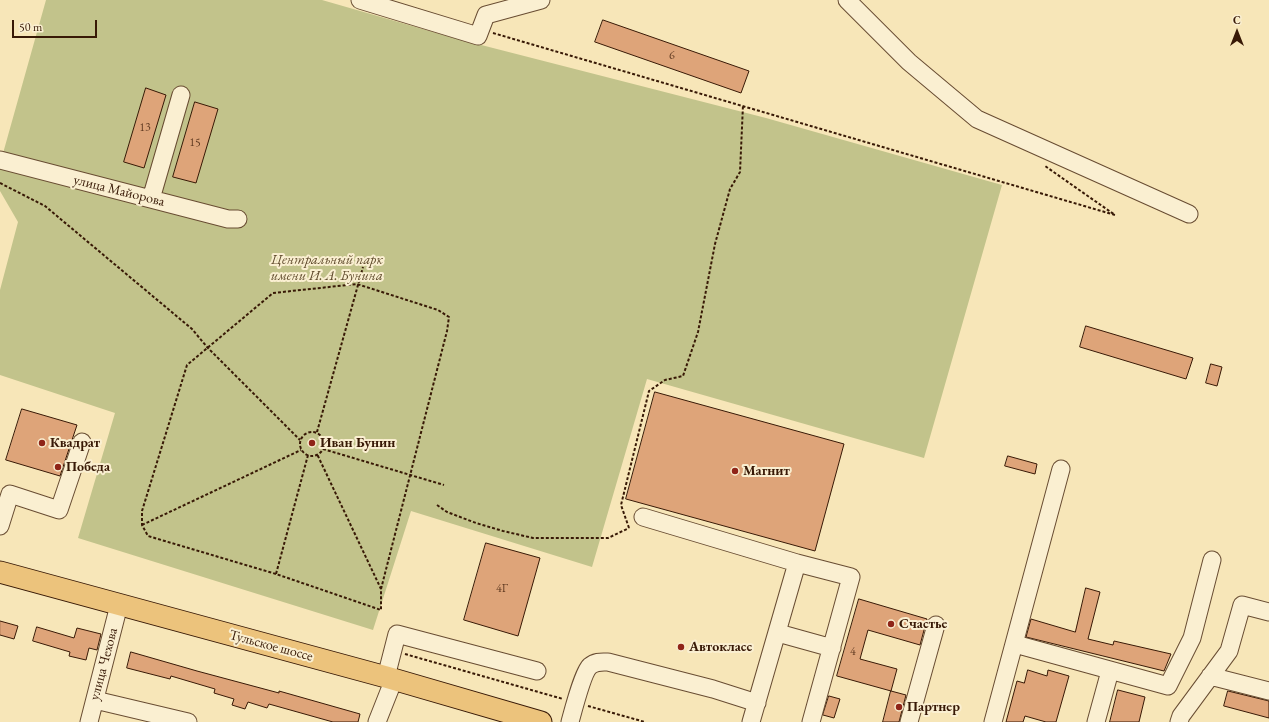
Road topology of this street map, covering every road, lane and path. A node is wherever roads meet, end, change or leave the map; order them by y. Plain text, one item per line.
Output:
1 (360, 0) edge
2 (541, 0) edge
3 (847, 0) edge
4 (481, 29) junction
5 (181, 94) dead end
6 (743, 104) junction
7 (0, 160) edge
8 (1040, 162) dead end
9 (0, 183) edge
10 (151, 200) junction
11 (1189, 214) dead end
12 (238, 219) dead end
13 (363, 267) dead end
14 (357, 284) junction
15 (207, 347) junction
16 (317, 432) junction
17 (300, 440) junction
18 (82, 442) dead end
19 (323, 449) junction
20 (301, 450) junction
21 (317, 454) junction
22 (308, 455) junction
23 (1061, 469) dead end
24 (410, 475) junction
25 (444, 486) dead end
26 (437, 505) dead end
27 (643, 517) joint
28 (142, 525) junction
29 (0, 526) edge
30 (629, 528) junction
31 (1212, 560) dead end
32 (797, 563) junction
33 (0, 572) edge
34 (276, 574) junction
35 (381, 590) junction
36 (119, 605) junction
37 (1269, 612) edge
38 (936, 625) dead end
39 (778, 633) junction
40 (1014, 644) junction
41 (832, 648) junction
42 (394, 650) junction
43 (537, 671) dead end
44 (1110, 671) junction
45 (1210, 676) junction
46 (390, 678) junction
47 (1269, 691) edge
48 (95, 700) junction
49 (576, 702) junction
50 (756, 703) junction
51 (89, 722) edge
52 (188, 722) edge
53 (377, 722) edge
54 (541, 722) edge
55 (570, 722) edge
56 (645, 722) edge
57 (751, 722) edge
58 (811, 722) edge
59 (909, 722) edge
60 (993, 722) edge
61 (1096, 722) edge
62 (1179, 722) edge

1 - 4 street
2 - 4 street
3 - 11 street
4 - 6 path
5 - 10 street
6 - 8 path
6 - 30 path
7 - 10 street, улица Майорова
9 - 15 path
10 - 12 street, улица Майорова
13 - 14 path
14 - 15 path
14 - 16 path
14 - 24 path
15 - 17 path
15 - 28 path
16 - 17 path
16 - 19 path
17 - 20 path
18 - 29 street
19 - 21 path
19 - 24 path
20 - 22 path
20 - 28 path
21 - 22 path
21 - 35 path
22 - 34 path
23 - 40 street
24 - 25 path
24 - 35 path
26 - 30 path
27 - 30 path
27 - 32 street
28 - 34 path
31 - 44 street
32 - 39 street
32 - 41 street
33 - 36 main road, Тульское шоссе
34 - 35 path
36 - 46 main road, Тульское шоссе
36 - 48 street, улица Чехова
37 - 45 street
38 - 59 street
39 - 41 street
39 - 50 street
40 - 44 street
40 - 60 street
41 - 58 street
42 - 43 street
42 - 46 street
42 - 49 path
44 - 61 street
45 - 47 street
45 - 62 street
46 - 53 street
46 - 54 main road, Тульское шоссе
48 - 51 street, улица Чехова
48 - 52 street
49 - 50 street
49 - 55 street
49 - 56 path
50 - 57 street

